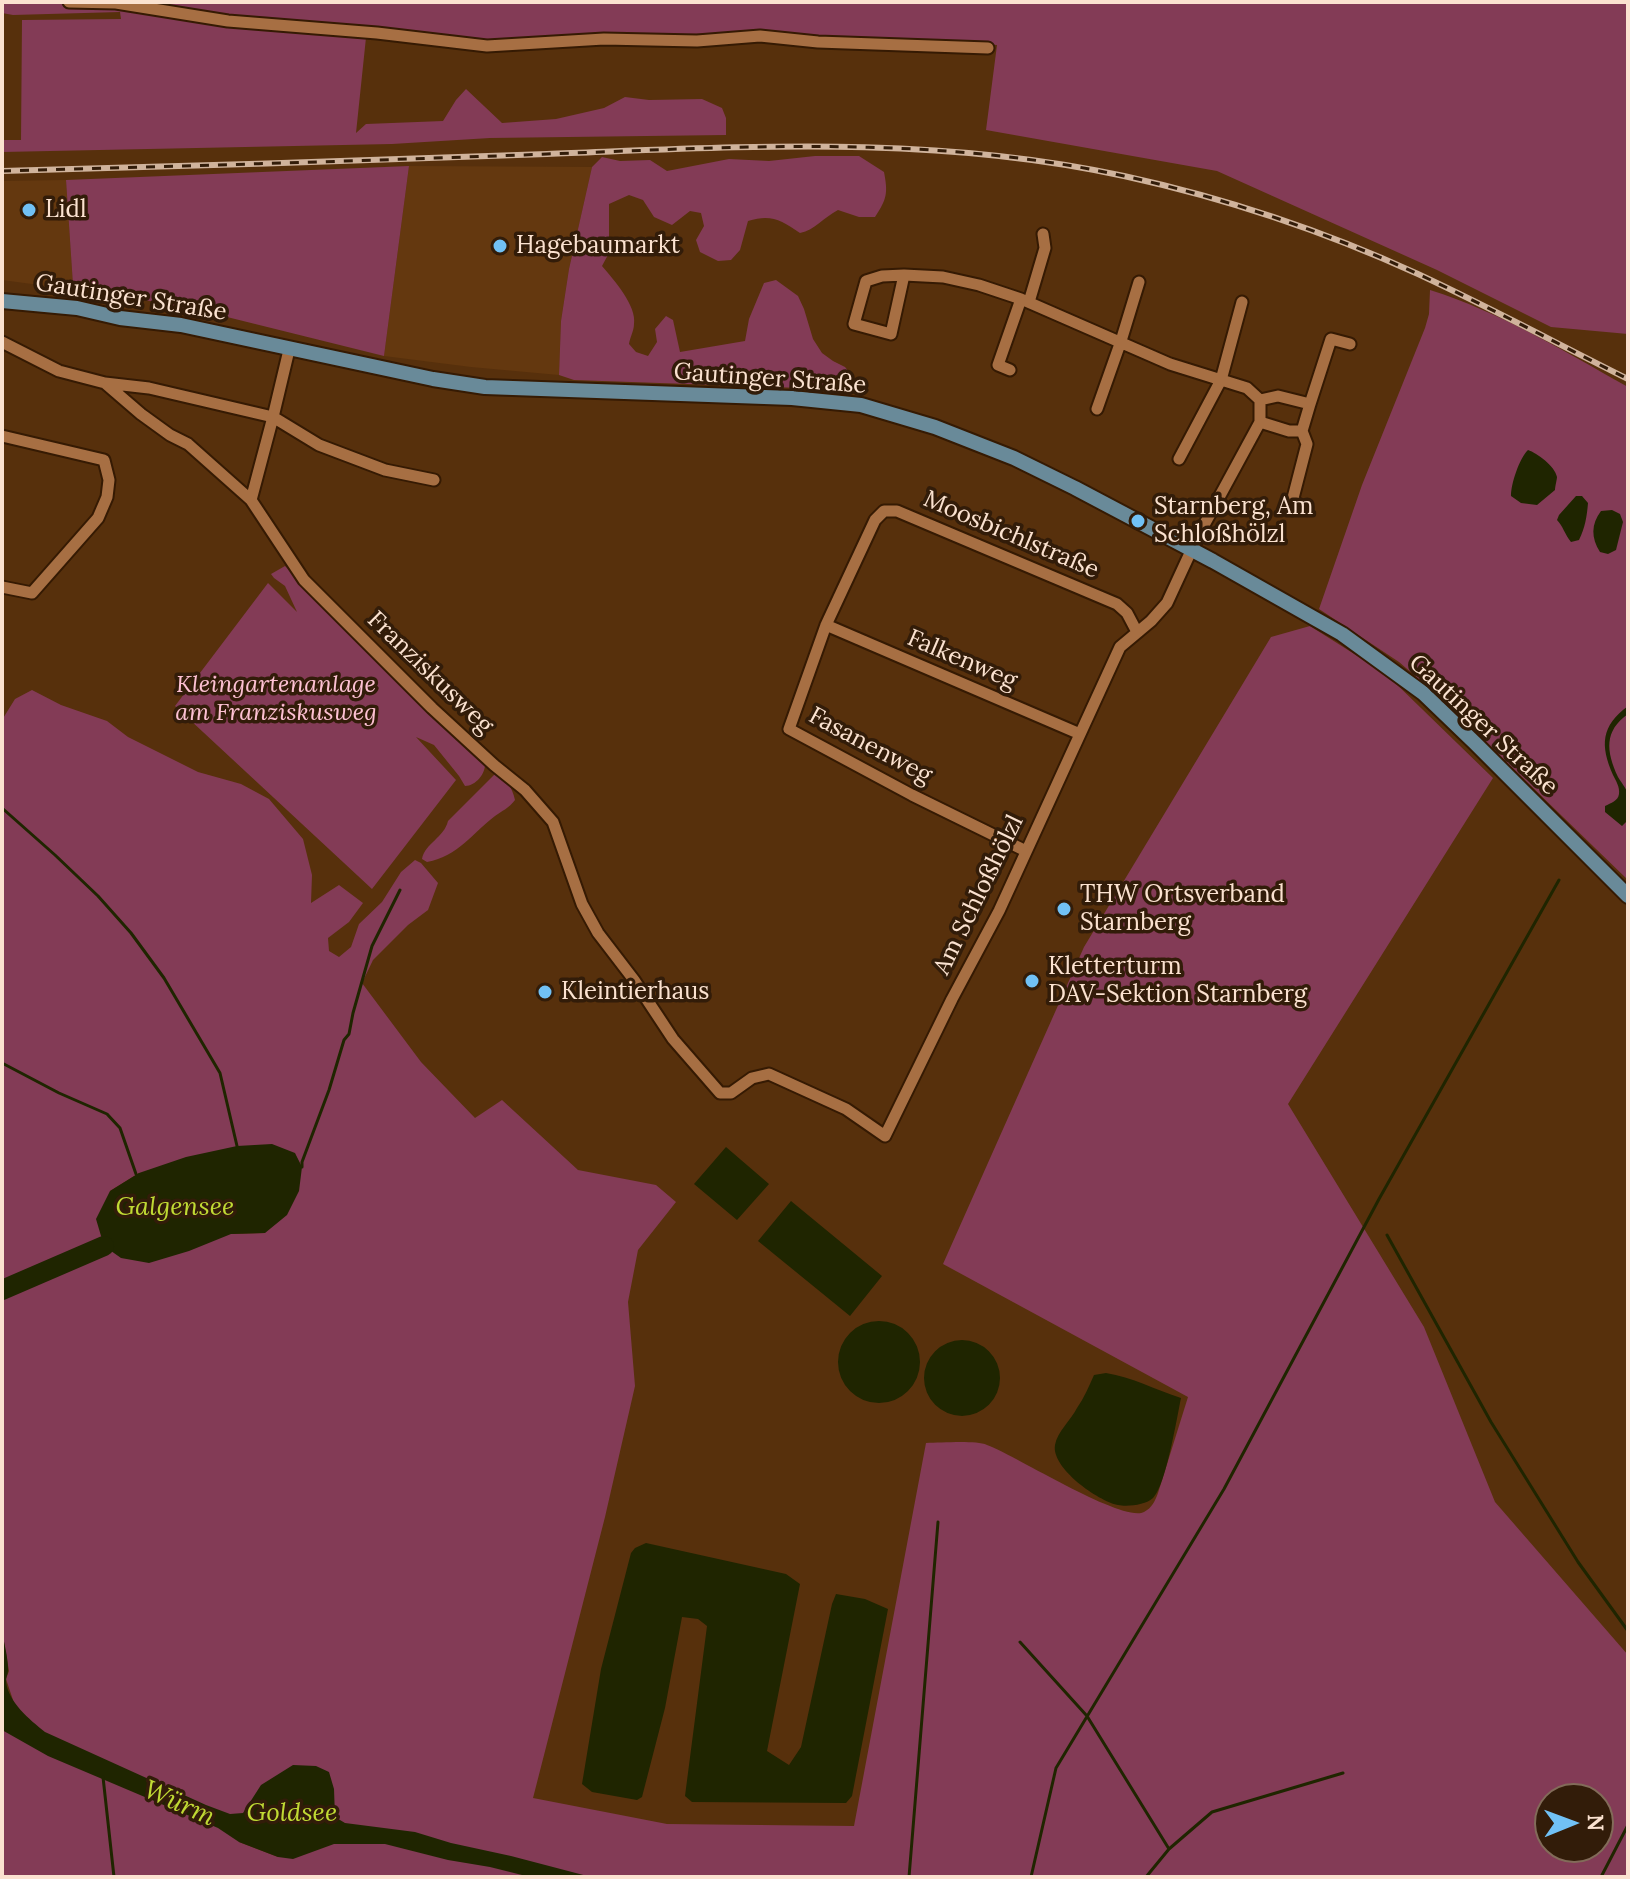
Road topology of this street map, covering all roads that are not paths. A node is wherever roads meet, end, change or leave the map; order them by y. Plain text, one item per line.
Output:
1 (69, 2) edge
2 (988, 48) dead end
3 (1043, 234) dead end
4 (904, 275) junction
5 (1139, 282) dead end
6 (1025, 300) junction
7 (2, 301) edge
8 (1242, 302) dead end
9 (1121, 341) junction
10 (2, 342) edge
11 (1350, 344) dead end
12 (289, 350) junction
13 (1010, 370) dead end
14 (1221, 380) junction
15 (105, 383) junction
16 (1260, 400) junction
17 (1310, 404) junction
18 (1097, 409) dead end
19 (273, 417) junction
20 (1260, 422) junction
21 (1302, 431) junction
22 (2, 436) edge
23 (1179, 459) dead end
24 (434, 480) dead end
25 (251, 500) junction
26 (1299, 508) dead end
27 (1191, 550) junction
28 (2, 587) edge
29 (826, 625) junction
30 (1137, 632) junction
31 (1080, 734) junction
32 (1026, 851) junction
33 (1628, 896) edge
34 (752, 1078) joint

1 - 2 street
3 - 6 street
4 - 4 street
4 - 6 street
5 - 9 street
6 - 9 street
6 - 13 street
7 - 12 main road, Gautinger Straße
8 - 14 street
9 - 14 street
9 - 18 street
10 - 15 street, Franziskusweg
11 - 17 street
12 - 19 street
12 - 27 main road, Gautinger Straße
14 - 16 street
14 - 23 street
15 - 19 street
15 - 25 street, Franziskusweg
16 - 17 street
16 - 20 street
17 - 21 street
19 - 24 street
19 - 25 street
20 - 21 street
20 - 27 street, Am Schloßhölzl
21 - 26 street
22 - 28 street
25 - 34 street, Franziskusweg
27 - 30 street, Am Schloßhölzl
27 - 33 main road, Gautinger Straße
29 - 30 street, Moosbichlstraße
29 - 31 street, Falkenweg
29 - 32 street, Fasanenweg
30 - 31 street, Am Schloßhölzl
31 - 32 street, Am Schloßhölzl
32 - 34 street, Am Schloßhölzl

